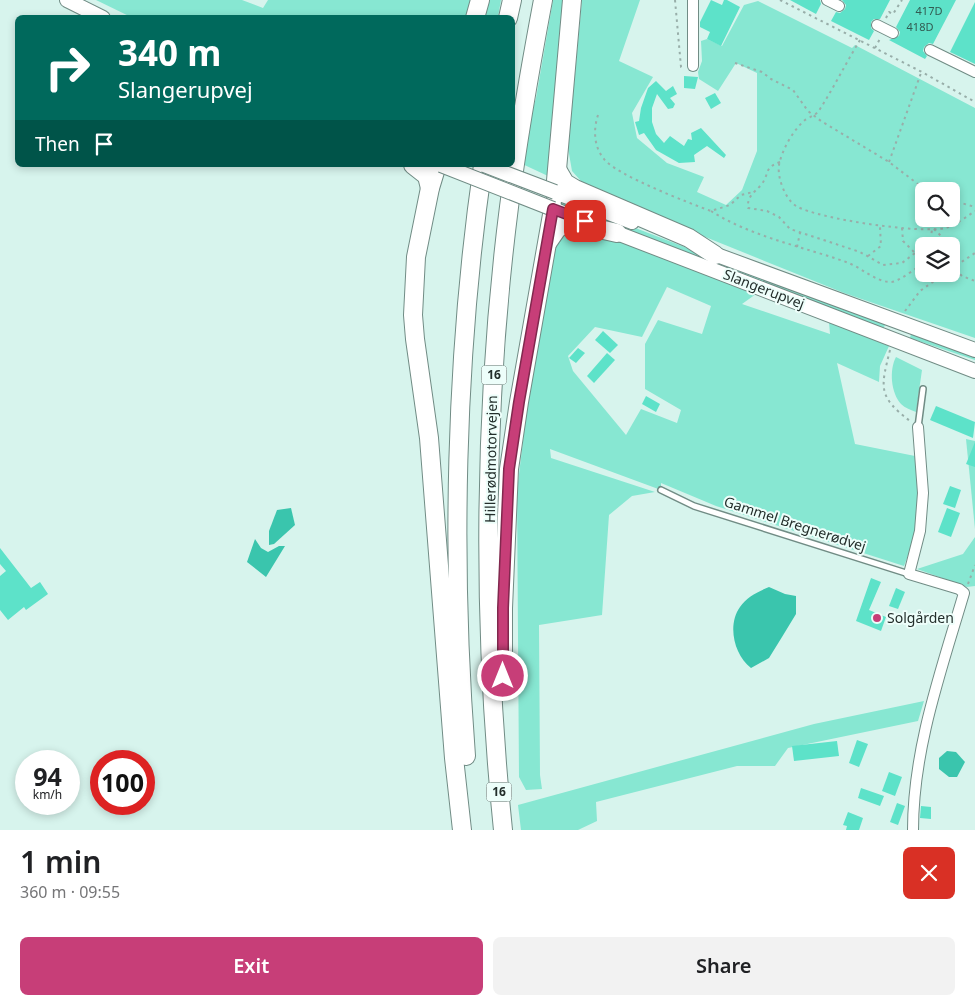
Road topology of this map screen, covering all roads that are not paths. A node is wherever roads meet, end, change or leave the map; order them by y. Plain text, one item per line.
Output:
1 (67, 0) edge
2 (480, 0) edge
3 (512, 0) edge
4 (543, 0) edge
5 (572, 0) edge
6 (693, 0) edge
7 (827, 0) edge
8 (839, 6) dead end
9 (97, 15) edge
10 (476, 15) edge
11 (509, 15) edge
12 (930, 50) dead end
13 (692, 66) road end
14 (975, 72) edge
15 (515, 163) edge
16 (416, 167) edge
17 (436, 167) edge
18 (447, 167) edge
19 (484, 167) edge
20 (488, 167) edge
21 (515, 167) edge
22 (558, 171) junction
23 (430, 188) junction
24 (554, 200) junction
25 (617, 233) junction
26 (546, 244) junction
27 (715, 255) junction
28 (922, 349) junction
29 (975, 350) edge
30 (975, 363) edge
31 (975, 370) edge
32 (923, 389) dead end
33 (918, 427) joint
34 (661, 490) dead end
35 (909, 574) junction
36 (495, 753) junction
37 (462, 830) edge
38 (472, 830) edge
39 (503, 830) edge
40 (913, 830) edge

1 - 9 main road
2 - 10 highway
3 - 11 highway
4 - 15 highway, Hillerødmotorvejen / 16
5 - 22 highway
6 - 13 street
7 - 8 street
12 - 14 street
16 - 23 highway
17 - 23 highway
18 - 24 main road, bridge
19 - 38 highway, 16
20 - 24 main road, bridge
21 - 36 highway, Hillerødmotorvejen / 16
22 - 24 highway
22 - 27 highway
23 - 37 highway
24 - 25 main road, Slangerupvej
24 - 26 highway
24 - 27 main road, Slangerupvej
25 - 26 highway
25 - 28 main road, Slangerupvej
26 - 36 highway
27 - 29 main road, Slangerupvej
28 - 30 main road
28 - 31 main road, Slangerupvej
32 - 33 lane
33 - 35 street
34 - 35 lane, Gammel Bregnerødvej
35 - 40 street, Gammel Bregnerødvej
36 - 39 highway, Hillerødmotorvejen / 16

